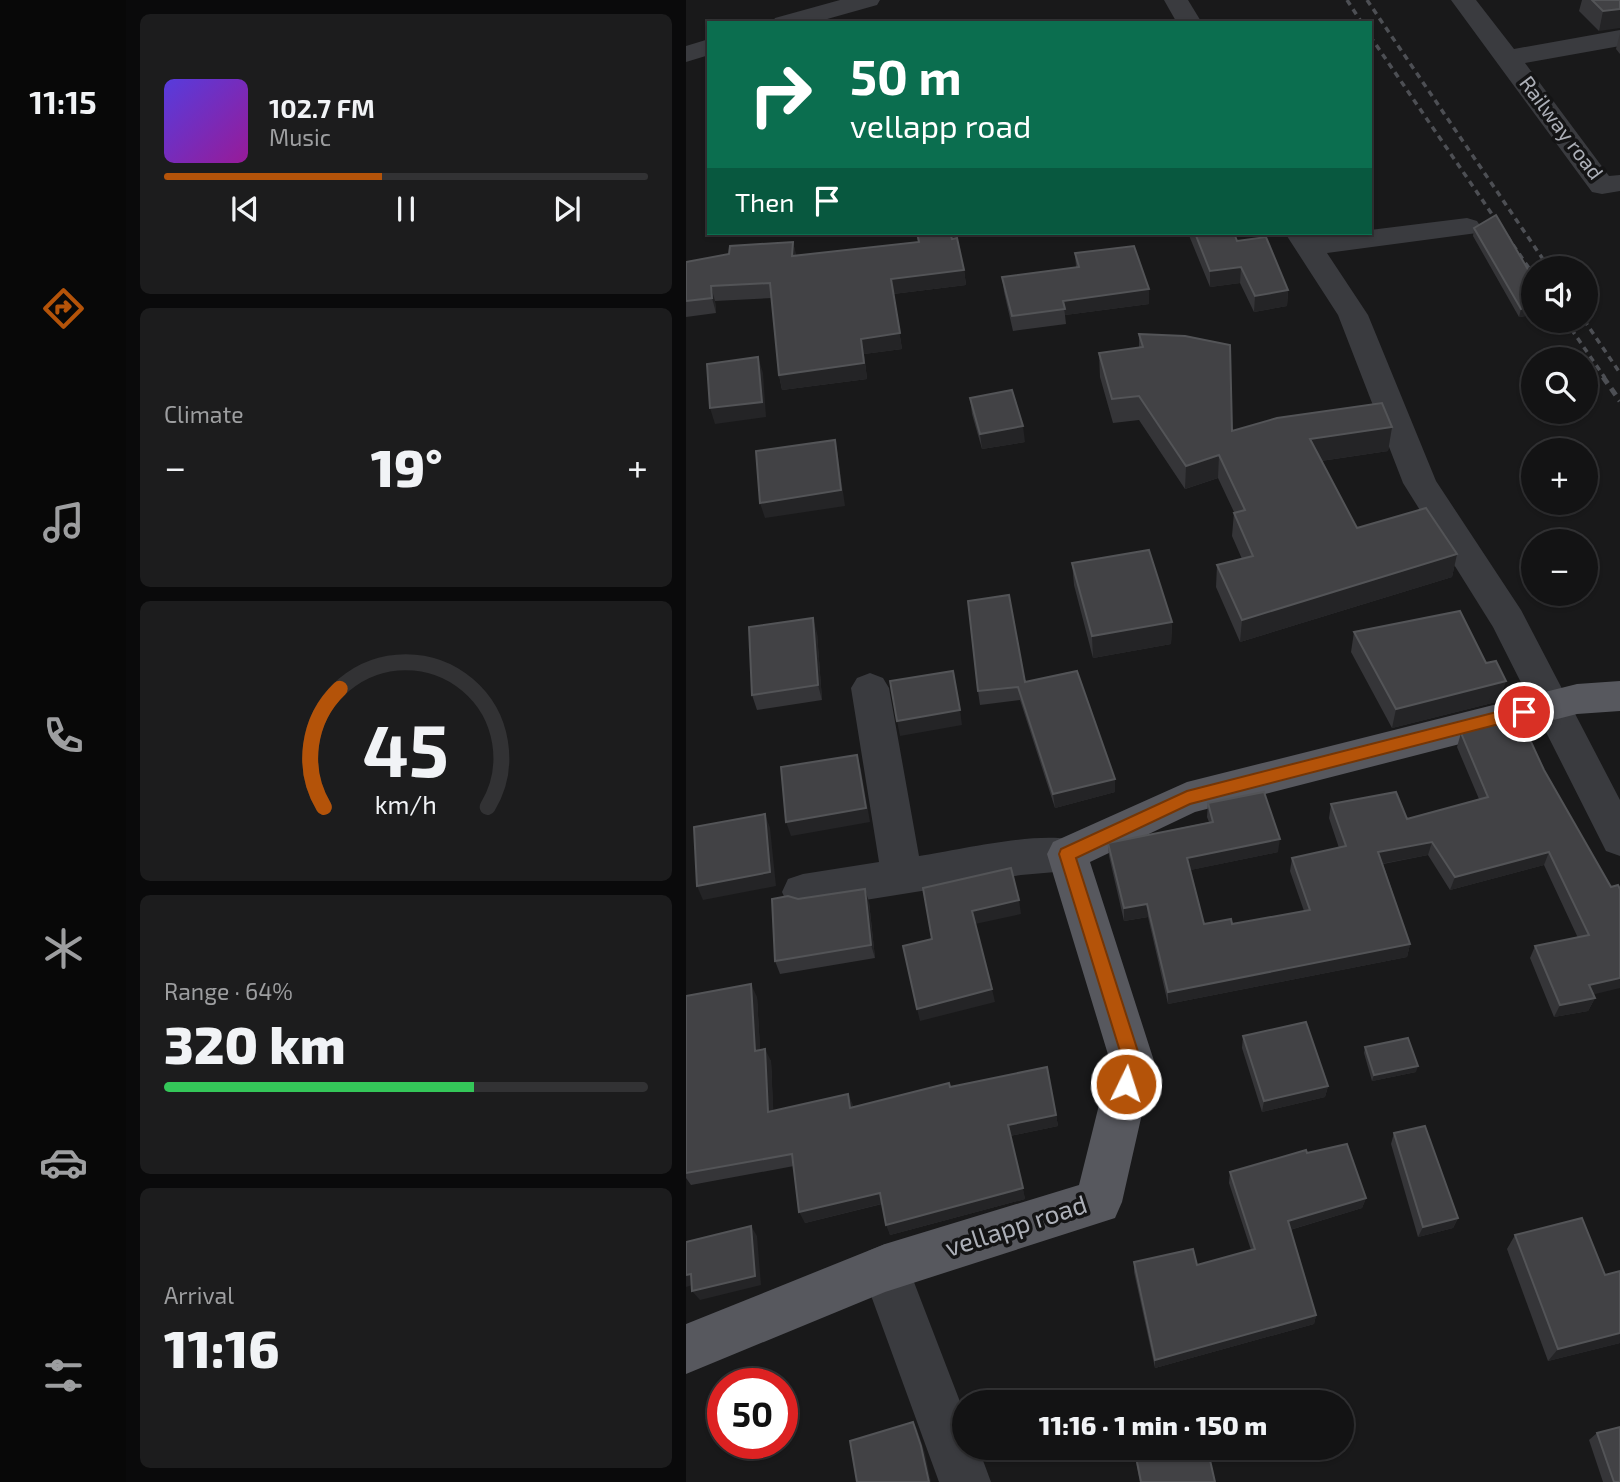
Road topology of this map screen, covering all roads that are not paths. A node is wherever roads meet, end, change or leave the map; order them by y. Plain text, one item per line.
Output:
1 (867, 0) edge
2 (1176, 0) edge
3 (1463, 0) edge
4 (791, 21) edge
5 (1189, 21) edge
6 (1620, 38) edge
7 (707, 48) edge
8 (686, 54) edge
9 (1508, 58) junction
10 (1620, 183) edge
11 (1467, 227) dead end
12 (1367, 235) edge
13 (1372, 235) edge
14 (1304, 240) edge
15 (870, 688) dead end
16 (1620, 696) edge
17 (1550, 705) junction
18 (1620, 839) edge
19 (1067, 854) junction
20 (902, 877) junction
21 (803, 892) dead end
22 (885, 1268) junction
23 (686, 1349) edge
24 (965, 1482) edge

1 - 4 street
2 - 5 street
3 - 9 street
6 - 9 street
7 - 8 street
9 - 10 street, Railway road
11 - 13 street
12 - 14 street
14 - 17 street
15 - 20 street
16 - 17 main road
17 - 18 street
17 - 19 main road
19 - 20 street
19 - 22 main road, vellapp road
20 - 21 street
22 - 23 main road, vellapp road
22 - 24 street

